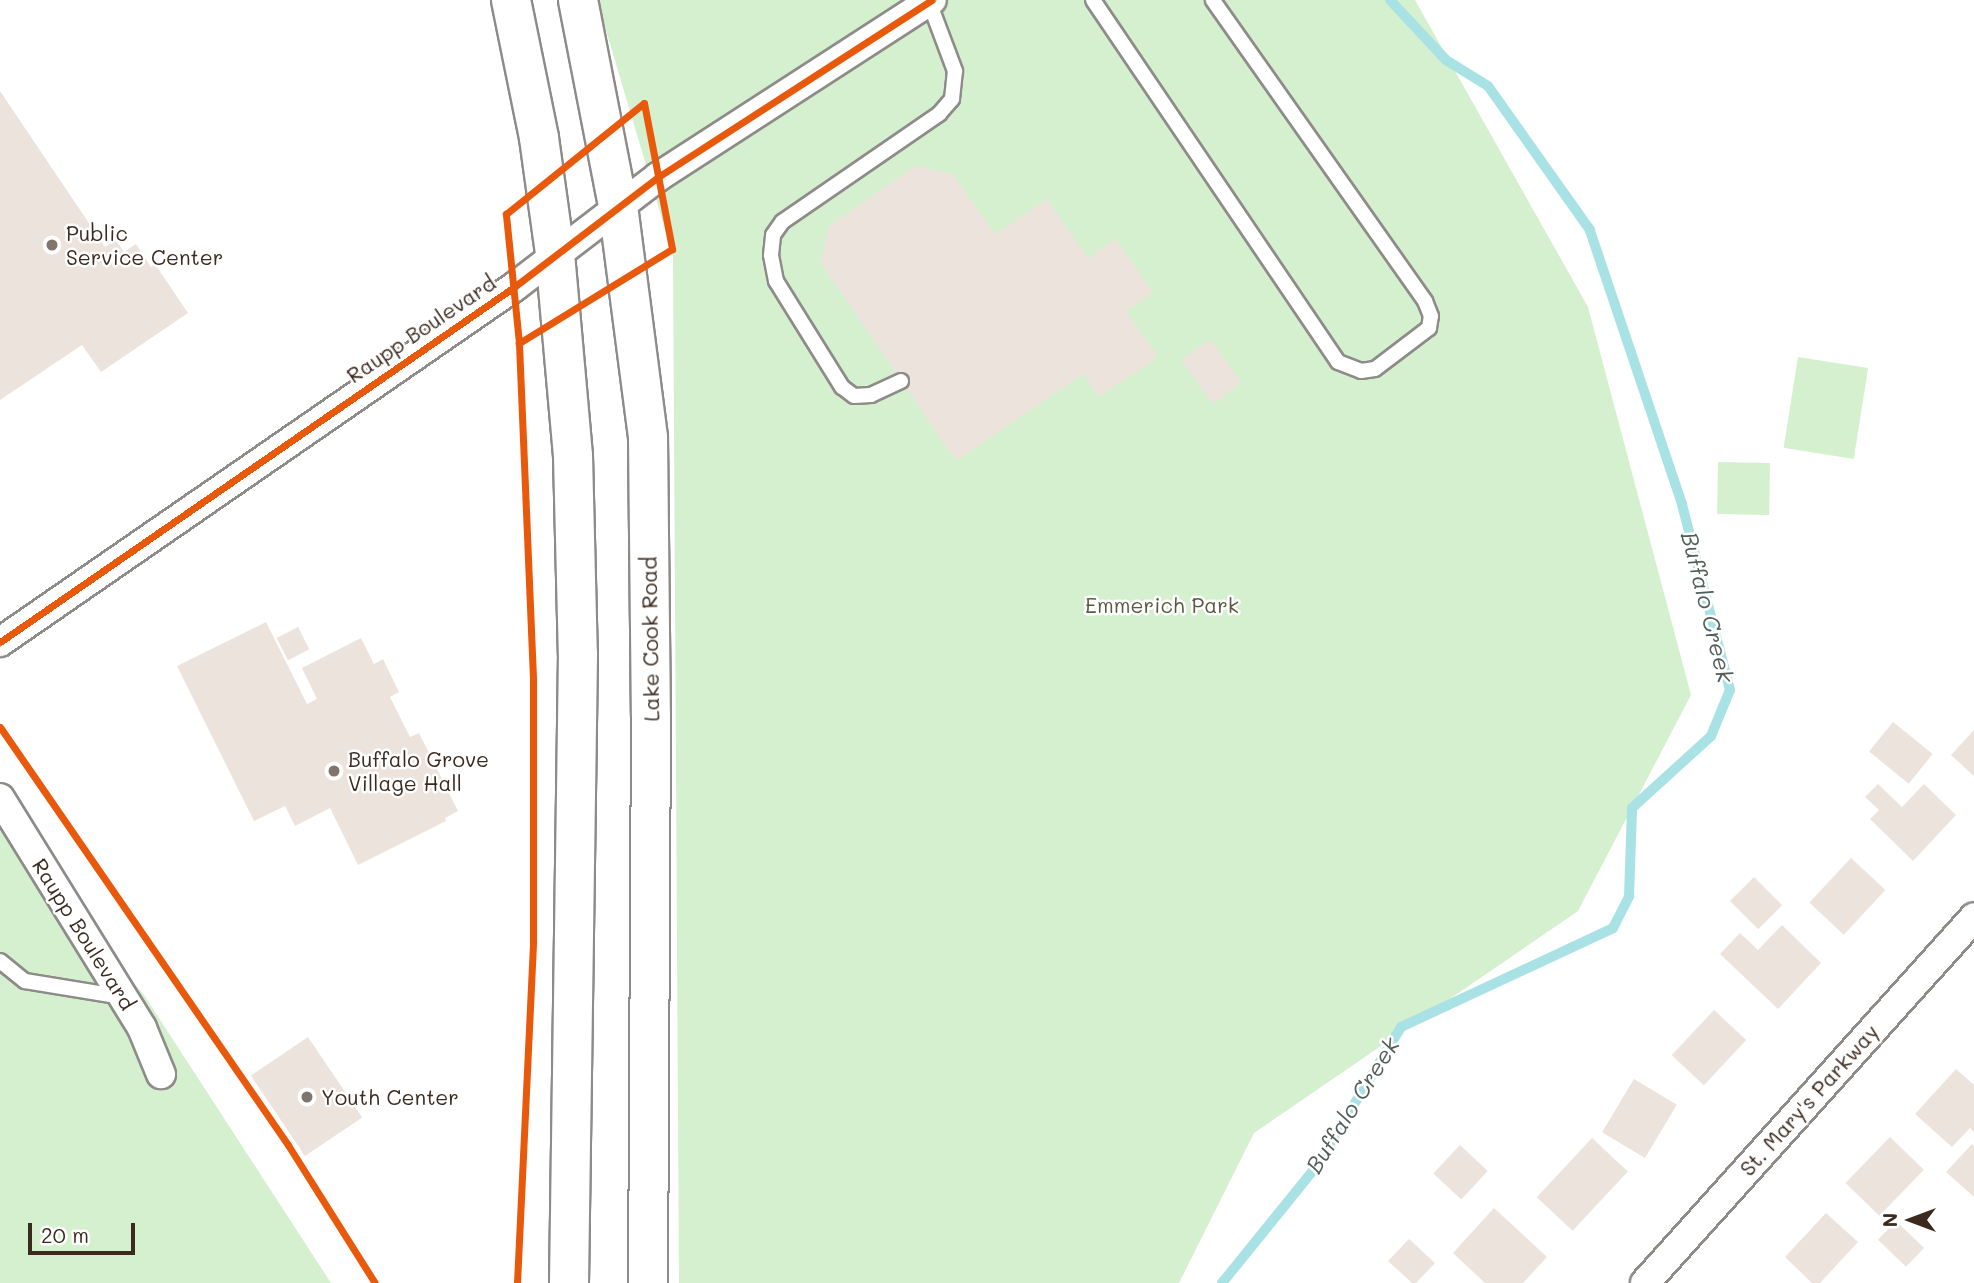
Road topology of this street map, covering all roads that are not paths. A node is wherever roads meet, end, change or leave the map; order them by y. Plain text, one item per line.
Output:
1 (511, 0) edge
2 (578, 0) edge
3 (1093, 0) edge
4 (1213, 0) edge
5 (931, 1) edge
6 (618, 206) junction
7 (555, 254) junction
8 (901, 381) dead end
9 (0, 642) edge
10 (0, 798) edge
11 (1974, 917) edge
12 (0, 961) edge
13 (123, 997) junction
14 (161, 1074) dead end
15 (569, 1273) edge
16 (648, 1273) edge
17 (1645, 1283) edge

1 - 7 main road
2 - 6 main road, Lake Cook Road
3 - 4 lane
5 - 6 street, Raupp Boulevard
5 - 8 lane
6 - 7 street, Raupp Boulevard
6 - 16 main road, Lake Cook Road
7 - 9 street, Raupp Boulevard
7 - 15 main road
10 - 13 street, Raupp Boulevard
11 - 17 street, St. Mary's Parkway
12 - 13 lane
13 - 14 street, Raupp Boulevard

